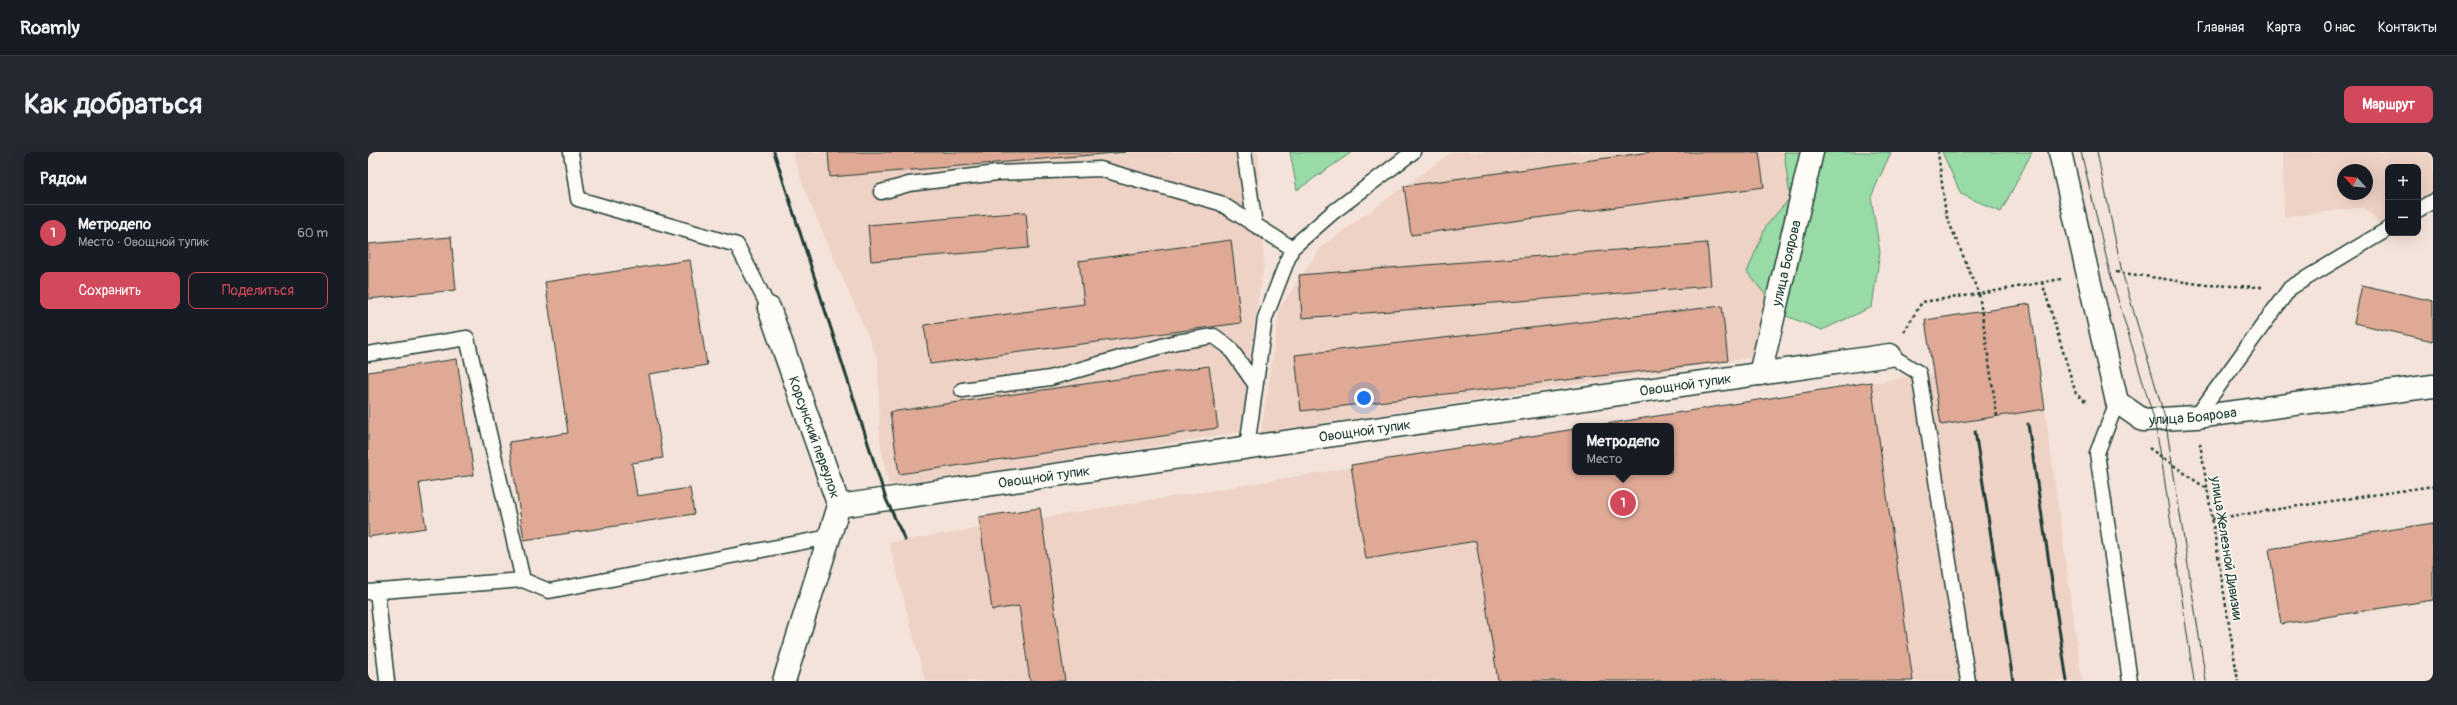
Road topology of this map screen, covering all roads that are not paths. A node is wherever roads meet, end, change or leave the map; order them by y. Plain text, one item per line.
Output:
1 (570, 152) edge
2 (1244, 152) edge
3 (1413, 152) edge
4 (1812, 152) edge
5 (2060, 152) edge
6 (881, 192) dead end
7 (2433, 201) edge
8 (2421, 208) edge
9 (1255, 225) junction
10 (2385, 231) edge
11 (1292, 248) junction
12 (769, 308) joint
13 (368, 354) edge
14 (1890, 355) joint
15 (1760, 374) junction
16 (1255, 384) junction
17 (2433, 386) edge
18 (962, 390) dead end
19 (2116, 402) junction
20 (2196, 417) junction
21 (1247, 447) junction
22 (839, 506) junction
23 (829, 537) junction
24 (523, 580) junction
25 (373, 592) edge
26 (387, 681) edge
27 (784, 681) edge
28 (1968, 681) edge
29 (2130, 681) edge

1 - 12 lane
2 - 9 lane
3 - 11 lane
4 - 15 street, улица Боярова
5 - 19 street
6 - 9 lane
7 - 8 lane
9 - 11 lane
10 - 20 lane
11 - 16 lane
12 - 22 street, Корсунский переулок
13 - 24 lane
14 - 15 street, Овощной тупик
14 - 28 lane
15 - 21 street, Овощной тупик
16 - 18 lane
16 - 21 lane
17 - 20 street, улица Боярова
19 - 20 street, улица Боярова
19 - 29 lane
21 - 22 street, Овощной тупик
22 - 23 street, Корсунский переулок
23 - 24 lane
23 - 27 street, Корсунский переулок
24 - 25 lane
25 - 26 lane

